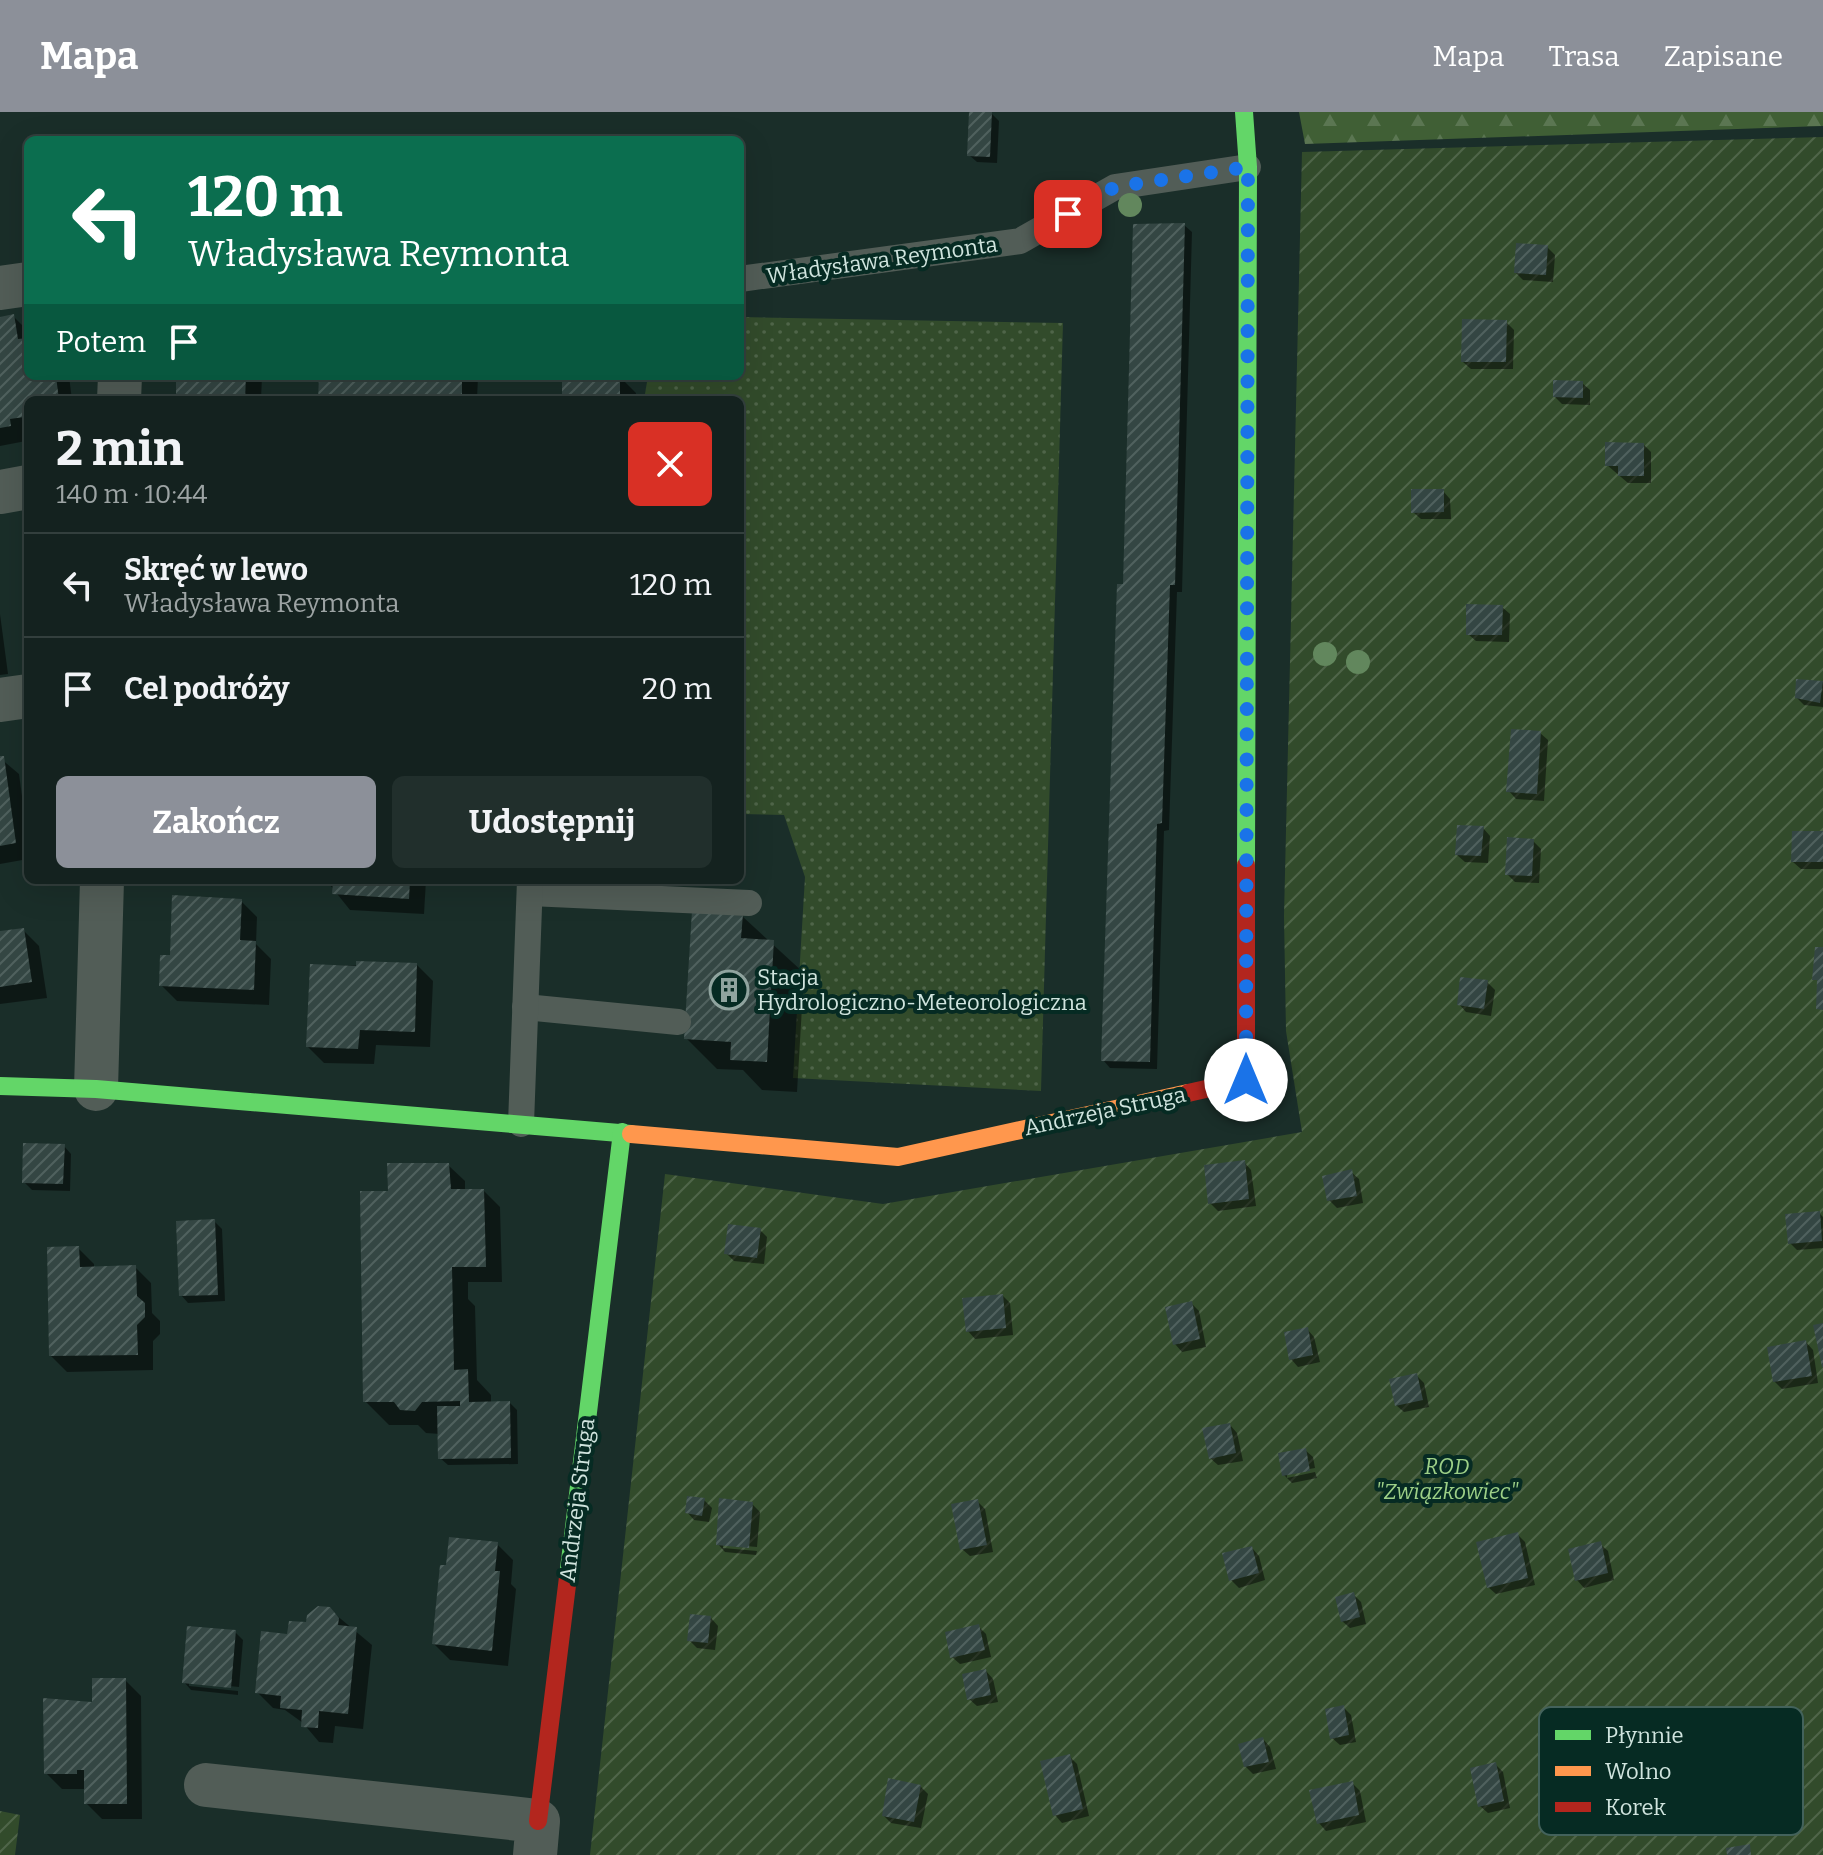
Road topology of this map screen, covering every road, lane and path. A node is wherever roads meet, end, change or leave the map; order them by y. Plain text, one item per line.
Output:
1 (1244, 112) edge
2 (1248, 167) junction
3 (744, 278) edge
4 (24, 285) edge
5 (0, 288) edge
6 (24, 488) edge
7 (0, 492) edge
8 (24, 697) edge
9 (0, 700) edge
10 (102, 884) edge
11 (530, 887) edge
12 (749, 903) dead end
13 (525, 1007) junction
14 (678, 1022) dead end
15 (0, 1086) edge
16 (96, 1089) junction
17 (521, 1124) junction
18 (622, 1132) junction
19 (206, 1785) dead end
20 (537, 1838) edge

1 - 2 street, Andrzeja Struga
2 - 3 lane, Władysława Reymonta
2 - 18 street, Andrzeja Struga
4 - 5 street
6 - 7 street
8 - 9 street
10 - 16 street
11 - 12 lane
11 - 13 lane
13 - 14 lane
13 - 17 lane
15 - 16 street, Andrzeja Struga
16 - 17 street, Andrzeja Struga
17 - 18 street, Andrzeja Struga
18 - 20 street, Andrzeja Struga
19 - 20 street, Andrzeja Struga

